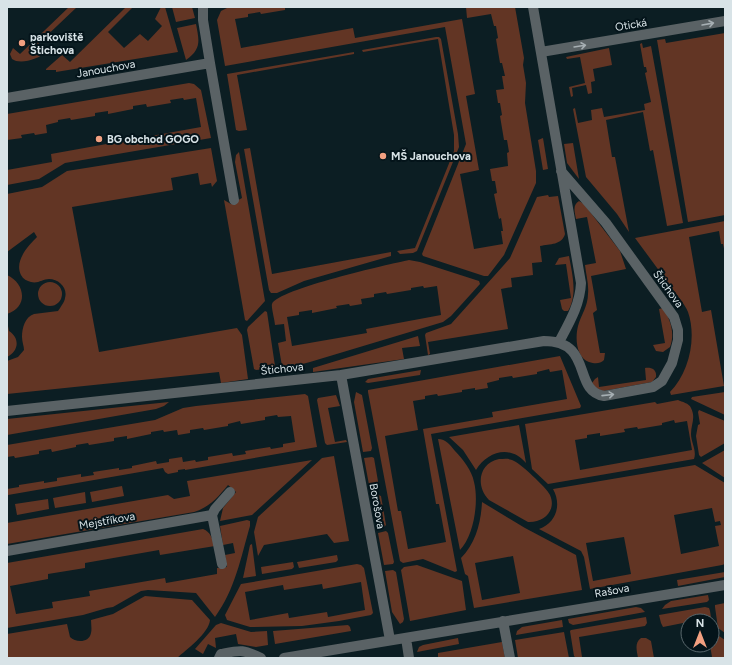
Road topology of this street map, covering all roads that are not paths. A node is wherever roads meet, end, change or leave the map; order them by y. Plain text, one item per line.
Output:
1 (203, 7) edge
2 (533, 7) edge
3 (725, 21) edge
4 (541, 52) junction
5 (210, 63) junction
6 (7, 98) edge
7 (562, 171) junction
8 (234, 200) dead end
9 (559, 342) junction
10 (341, 375) junction
11 (7, 411) edge
12 (230, 492) dead end
13 (212, 515) junction
14 (7, 551) edge
15 (222, 564) dead end
16 (725, 585) edge
17 (503, 621) junction
18 (406, 638) junction
19 (390, 640) junction
20 (219, 658) edge
21 (261, 658) edge
22 (284, 658) edge
23 (409, 658) edge
24 (510, 658) edge

1 - 5 street
2 - 4 street
4 -> 3 street, Otická
4 - 7 street
5 - 6 street, Janouchova
5 - 8 street
7 - 9 street
9 -> 7 street, Štichova
9 - 10 street, Štichova
10 - 11 street, Štichova
10 - 19 street, Borošova
12 - 13 street
13 - 14 street, Mejstříkova
13 - 15 street
16 - 17 street, Rašova
17 - 18 street, Rašova
17 - 24 street
18 - 19 street, Rašova
18 - 23 street
19 - 22 street, Rašova
20 - 21 street

